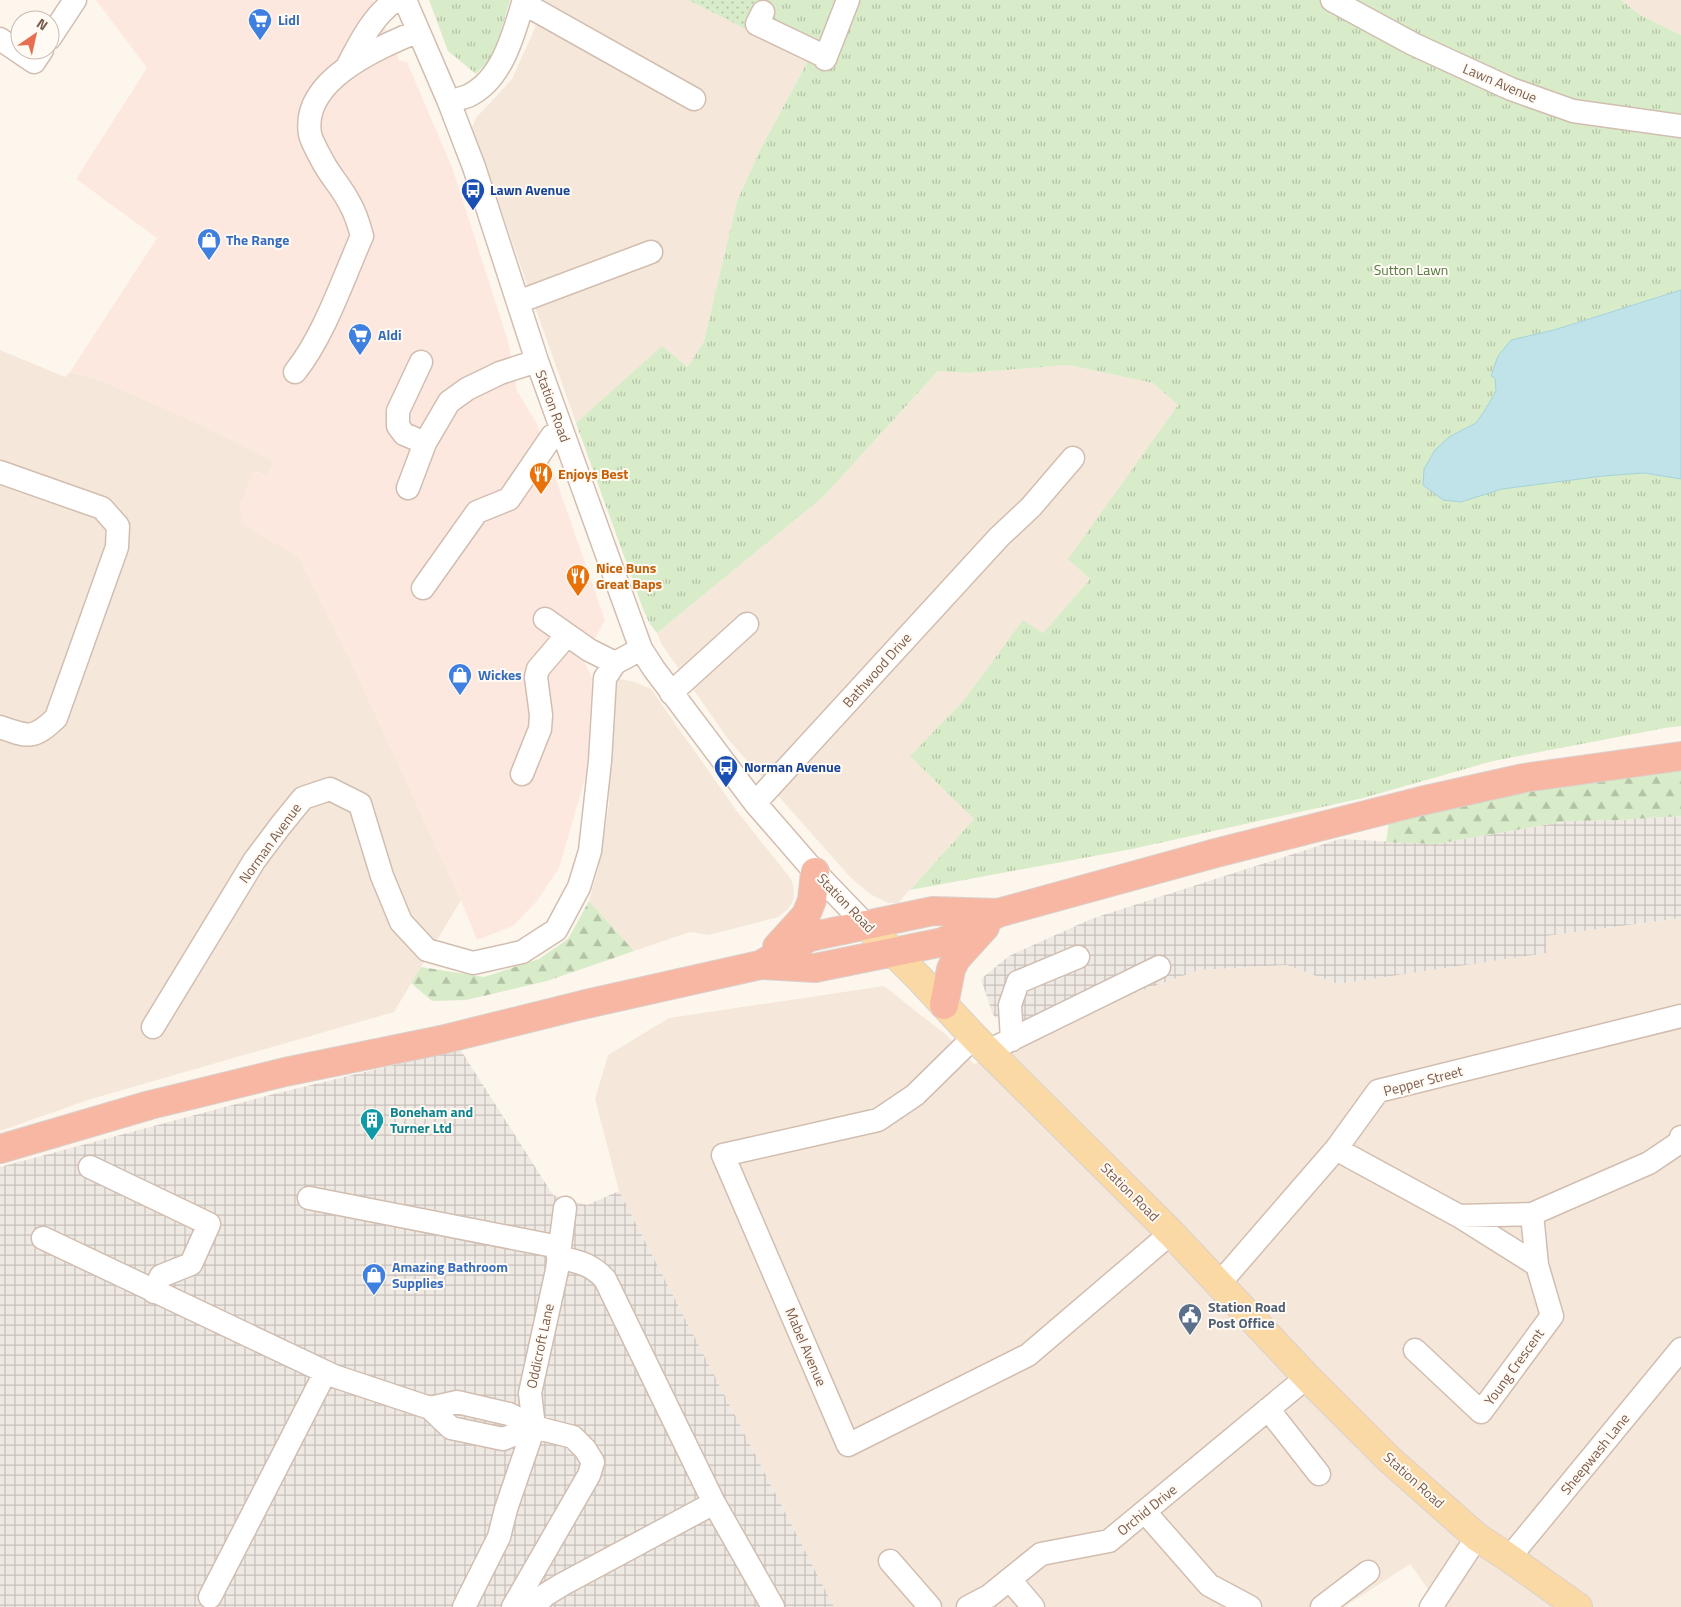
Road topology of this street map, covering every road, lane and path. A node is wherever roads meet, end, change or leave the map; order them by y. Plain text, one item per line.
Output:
1 (75, 0) edge
2 (396, 0) edge
3 (405, 0) edge
4 (848, 0) edge
5 (1332, 0) edge
6 (523, 2) edge
7 (764, 12) dead end
8 (60, 23) edge
9 (418, 31) junction
10 (346, 68) junction
11 (694, 100) dead end
12 (449, 102) junction
13 (1681, 126) edge
14 (651, 252) dead end
15 (518, 302) junction
16 (537, 361) junction
17 (421, 362) dead end
18 (295, 372) dead end
19 (561, 430) junction
20 (424, 443) junction
21 (1073, 458) dead end
22 (0, 472) edge
23 (408, 488) dead end
24 (423, 588) dead end
25 (545, 619) dead end
26 (747, 624) dead end
27 (567, 635) junction
28 (641, 649) junction
29 (614, 662) junction
30 (671, 693) junction
31 (0, 727) edge
32 (1681, 756) edge
33 (522, 774) dead end
34 (755, 803) junction
35 (815, 872) junction
36 (998, 913) junction
37 (866, 925) junction
38 (894, 952) junction
39 (1078, 956) dead end
40 (760, 965) junction
41 (1159, 966) dead end
42 (944, 1005) junction
43 (1681, 1016) edge
44 (153, 1027) dead end
45 (991, 1043) junction
46 (1681, 1136) edge
47 (6, 1147) edge
48 (1336, 1148) junction
49 (90, 1167) dead end
50 (309, 1198) dead end
51 (565, 1208) dead end
52 (1532, 1214) junction
53 (1459, 1216) junction
54 (1171, 1233) junction
55 (43, 1238) dead end
56 (558, 1252) junction
57 (1537, 1265) junction
58 (1219, 1284) junction
59 (154, 1292) junction
60 (1681, 1349) edge
61 (1415, 1350) dead end
62 (325, 1372) junction
63 (1307, 1377) junction
64 (1268, 1409) junction
65 (534, 1426) junction
66 (1320, 1474) dead end
67 (714, 1503) junction
68 (1145, 1512) junction
69 (1477, 1537) junction
70 (1509, 1558) junction
71 (890, 1560) dead end
72 (1368, 1572) dead end
73 (1010, 1580) junction
74 (210, 1597) dead end
75 (464, 1607) edge
76 (513, 1607) edge
77 (534, 1607) edge
78 (772, 1607) edge
79 (930, 1607) edge
80 (968, 1607) edge
81 (1033, 1607) edge
82 (1250, 1607) edge
83 (1322, 1607) edge
84 (1431, 1607) edge
85 (1578, 1607) edge

1 - 8 street
2 - 10 street
3 - 9 street, Station Road
4 - 7 street
5 - 13 street, Lawn Avenue
6 - 11 street
6 - 12 street
9 - 10 street
9 - 12 street, Station Road
10 - 18 street
12 - 15 street, Station Road
14 - 15 street
15 - 16 street, Station Road
16 - 19 street, Station Road
16 - 20 street
17 - 20 street
19 - 24 street
19 - 28 street, Station Road
20 - 23 street
21 - 34 street, Bathwood Drive
22 - 31 street
25 - 27 street
26 - 30 street
27 - 29 street
27 - 33 street
28 - 29 street
28 - 30 street, Station Road
29 - 44 street, Norman Avenue
30 - 34 street, Station Road
32 - 36 highway
34 - 35 street, Station Road
35 - 37 street, Station Road
35 - 40 highway
36 - 37 highway
36 - 38 highway
36 - 42 highway
37 - 38 main road, Station Road
37 - 40 highway
38 - 40 highway
38 - 42 main road, Station Road
39 - 45 street
40 - 47 highway
41 - 45 street
42 - 45 main road, Station Road
43 - 48 street, Pepper Street
45 - 54 main road, Station Road
45 - 54 street, Mabel Avenue
46 - 52 street
48 - 53 street
48 - 58 street, Pepper Street
49 - 59 street
50 - 56 street
51 - 56 street, Oddicroft Lane
52 - 53 street
52 - 57 street, Young Crescent
53 - 57 street
54 - 58 main road, Station Road
55 - 59 street
56 - 65 street, Oddicroft Lane
56 - 67 street
57 - 61 street, Young Crescent
58 - 63 main road, Station Road
59 - 62 street
60 - 70 street, Sheepwash Lane
62 - 65 street
62 - 74 street
63 - 64 street, Orchid Drive
63 - 69 main road, Station Road
64 - 66 street
64 - 68 street, Orchid Drive
65 - 75 street
65 - 76 street
67 - 77 street
67 - 78 street
68 - 73 street, Orchid Drive
68 - 82 street
69 - 70 main road, Station Road
69 - 84 street
70 - 85 main road, Station Road
71 - 79 street
72 - 83 street
73 - 80 street, Orchid Drive
73 - 81 street

